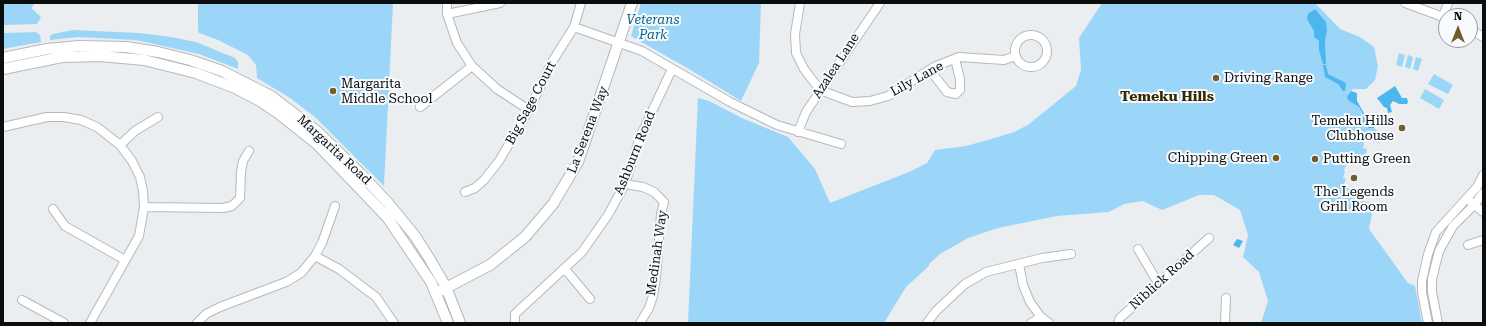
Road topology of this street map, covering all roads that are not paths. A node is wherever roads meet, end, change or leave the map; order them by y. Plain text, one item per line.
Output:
1 (447, 3) edge
2 (500, 3) edge
3 (581, 3) edge
4 (632, 3) edge
5 (800, 3) edge
6 (880, 3) edge
7 (1406, 3) edge
8 (447, 14) junction
9 (1438, 15) edge
10 (574, 27) junction
11 (619, 43) junction
12 (1015, 56) dead end
13 (3, 58) edge
14 (955, 59) junction
15 (472, 66) junction
16 (672, 68) junction
17 (3, 69) edge
18 (930, 70) junction
19 (820, 90) junction
20 (420, 107) dead end
21 (529, 110) junction
22 (158, 117) dead end
23 (3, 127) edge
24 (798, 132) junction
25 (841, 144) dead end
26 (120, 145) junction
27 (249, 152) dead end
28 (1483, 175) edge
29 (625, 184) junction
30 (465, 192) dead end
31 (1483, 193) edge
32 (1466, 199) junction
33 (1474, 205) junction
34 (335, 206) dead end
35 (144, 207) junction
36 (53, 209) dead end
37 (1483, 212) edge
38 (1209, 238) dead end
39 (1483, 240) edge
40 (1468, 245) dead end
41 (1138, 249) dead end
42 (1071, 254) dead end
43 (315, 256) junction
44 (125, 260) junction
45 (1019, 264) junction
46 (564, 269) junction
47 (1158, 283) junction
48 (446, 288) junction
49 (436, 292) junction
50 (1226, 298) dead end
51 (22, 300) dead end
52 (590, 300) dead end
53 (1041, 317) junction
54 (64, 323) edge
55 (90, 323) edge
56 (197, 323) edge
57 (394, 323) edge
58 (448, 323) edge
59 (460, 323) edge
60 (515, 323) edge
61 (640, 323) edge
62 (927, 323) edge
63 (1030, 323) edge
64 (1049, 323) edge
65 (1118, 323) edge
66 (1225, 323) edge
67 (1428, 323) edge
68 (1438, 323) edge

1 - 8 street
2 - 8 street
3 - 10 street, Big Sage Court
4 - 11 main road, La Serena Way
5 - 19 street
6 - 19 street, Azalea Lane
7 - 9 street
8 - 15 street
10 - 11 street
10 - 21 street, Big Sage Court
11 - 16 street
11 - 48 main road, La Serena Way
12 - 14 street, Lily Lane
13 - 48 main road, Margarita Road
14 - 18 street, Lily Lane
14 - 18 street
15 - 20 street
15 - 21 street
16 - 24 street
16 - 29 street, Ashburn Road
17 - 49 main road, Margarita Road
18 - 19 street, Lily Lane
19 - 24 street, Azalea Lane
21 - 30 street, Big Sage Court
22 - 26 street
23 - 26 street
24 - 25 street
26 - 35 street
27 - 35 street
28 - 32 street
29 - 46 street, Ashburn Road
29 - 61 street, Medinah Way
31 - 33 street
32 - 33 street
32 - 67 street
33 - 37 street
33 - 68 street
34 - 43 street
35 - 44 street
36 - 44 street
38 - 47 street, Niblick Road
39 - 40 street
41 - 47 street
42 - 45 street
43 - 56 street
43 - 57 street
44 - 55 street
45 - 53 street
45 - 62 street
46 - 52 street
46 - 60 street, Ashburn Road
47 - 65 street, Niblick Road
48 - 49 main road, La Serena Way
48 - 59 main road, Margarita Road
49 - 58 main road, Margarita Road
50 - 66 street
51 - 54 street
53 - 63 street
53 - 64 street

